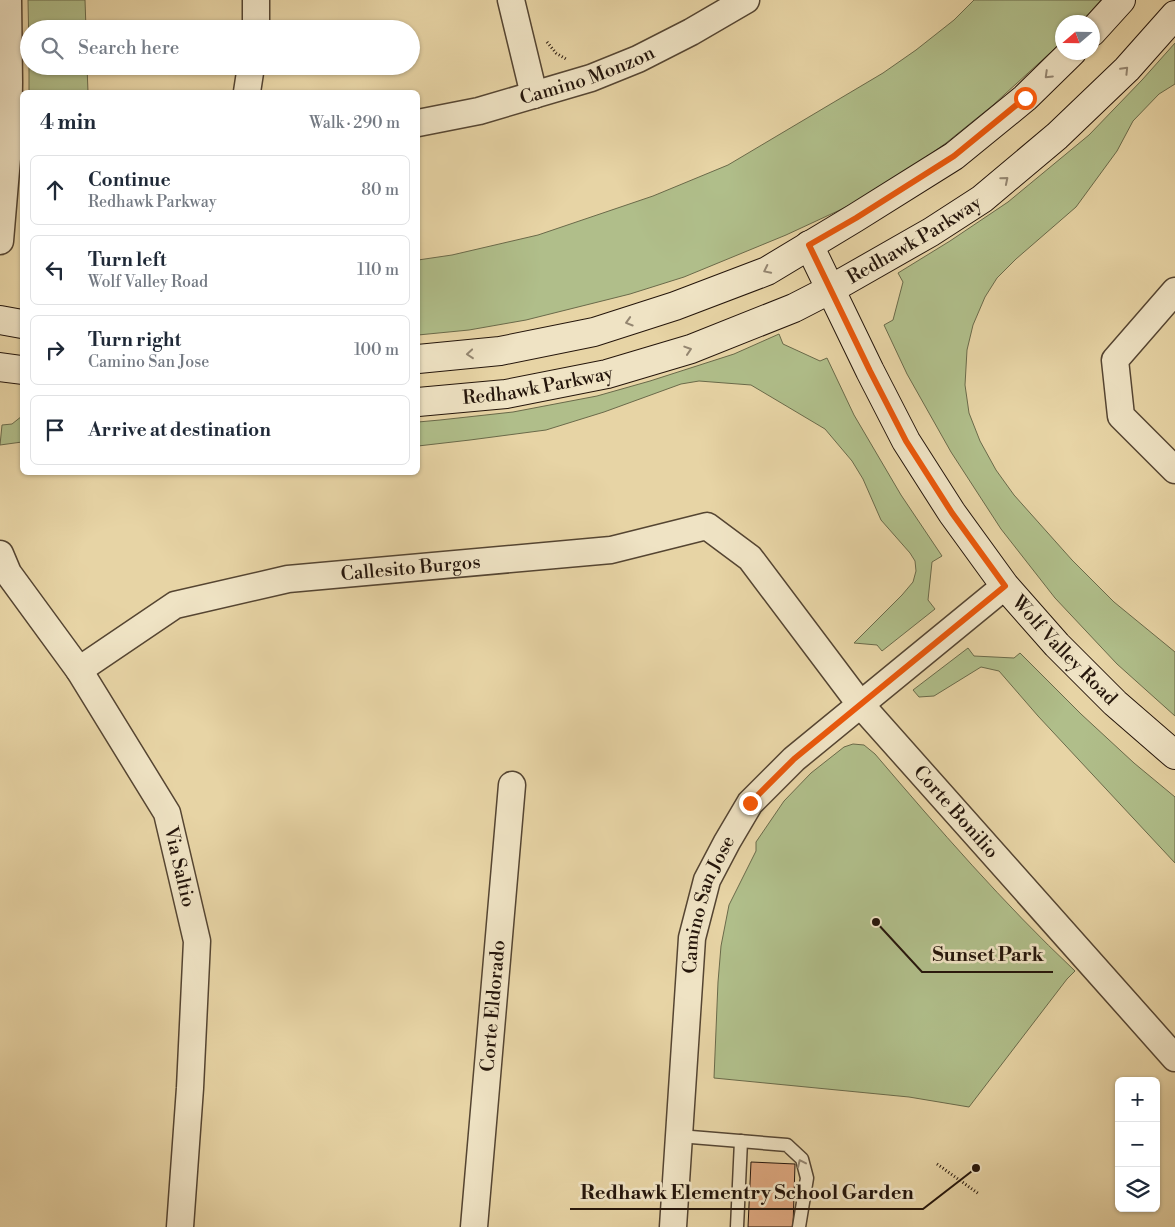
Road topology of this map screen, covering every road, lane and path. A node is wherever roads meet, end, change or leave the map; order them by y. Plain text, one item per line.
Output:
1 (8, 0) edge
2 (256, 0) edge
3 (510, 0) edge
4 (746, 0) edge
5 (1121, 0) edge
6 (1175, 15) edge
7 (256, 20) edge
8 (1100, 23) edge
9 (545, 34) dead end
10 (567, 60) dead end
11 (1064, 60) edge
12 (250, 75) edge
13 (5, 82) edge
14 (247, 90) edge
15 (534, 95) junction
16 (420, 123) edge
17 (0, 242) edge
18 (809, 245) junction
19 (831, 289) junction
20 (1175, 291) edge
21 (0, 320) edge
22 (20, 324) edge
23 (420, 358) edge
24 (0, 366) edge
25 (20, 370) edge
26 (420, 402) edge
27 (1175, 470) edge
28 (0, 554) edge
29 (750, 558) joint
30 (1005, 586) junction
31 (79, 670) junction
32 (860, 704) junction
33 (1175, 755) edge
34 (512, 784) dead end
35 (1175, 1058) edge
36 (679, 1136) junction
37 (741, 1141) junction
38 (936, 1164) dead end
39 (979, 1194) dead end
40 (180, 1227) edge
41 (474, 1227) edge
42 (673, 1227) edge
43 (737, 1227) edge
44 (799, 1227) edge

1 - 13 street
2 - 7 street
3 - 15 street
4 - 15 street, Camino Monzon
5 - 8 main road
19 -> 6 main road, Redhawk Parkway
9 - 10 path
11 -> 18 main road, Redhawk Parkway
12 - 14 street
13 - 17 street
15 - 16 street, Camino Monzon
18 - 19 main road, Wolf Valley Road
18 -> 23 main road, Redhawk Parkway
26 -> 19 main road, Redhawk Parkway
19 - 30 main road, Wolf Valley Road
20 - 27 street
21 - 22 main road
24 - 25 main road
28 - 31 street, Via Saltio
29 - 31 street, Callesito Burgos
29 - 32 street, Corte Bonilio
30 - 32 street, Camino San Jose
30 - 33 main road, Wolf Valley Road
31 - 40 street, Via Saltio
32 - 35 street, Corte Bonilio
32 - 36 street, Camino San Jose
34 - 41 street, Corte Eldorado
36 - 37 lane
36 - 42 street, Camino San Jose
37 - 43 lane
44 -> 37 lane
38 - 39 path

